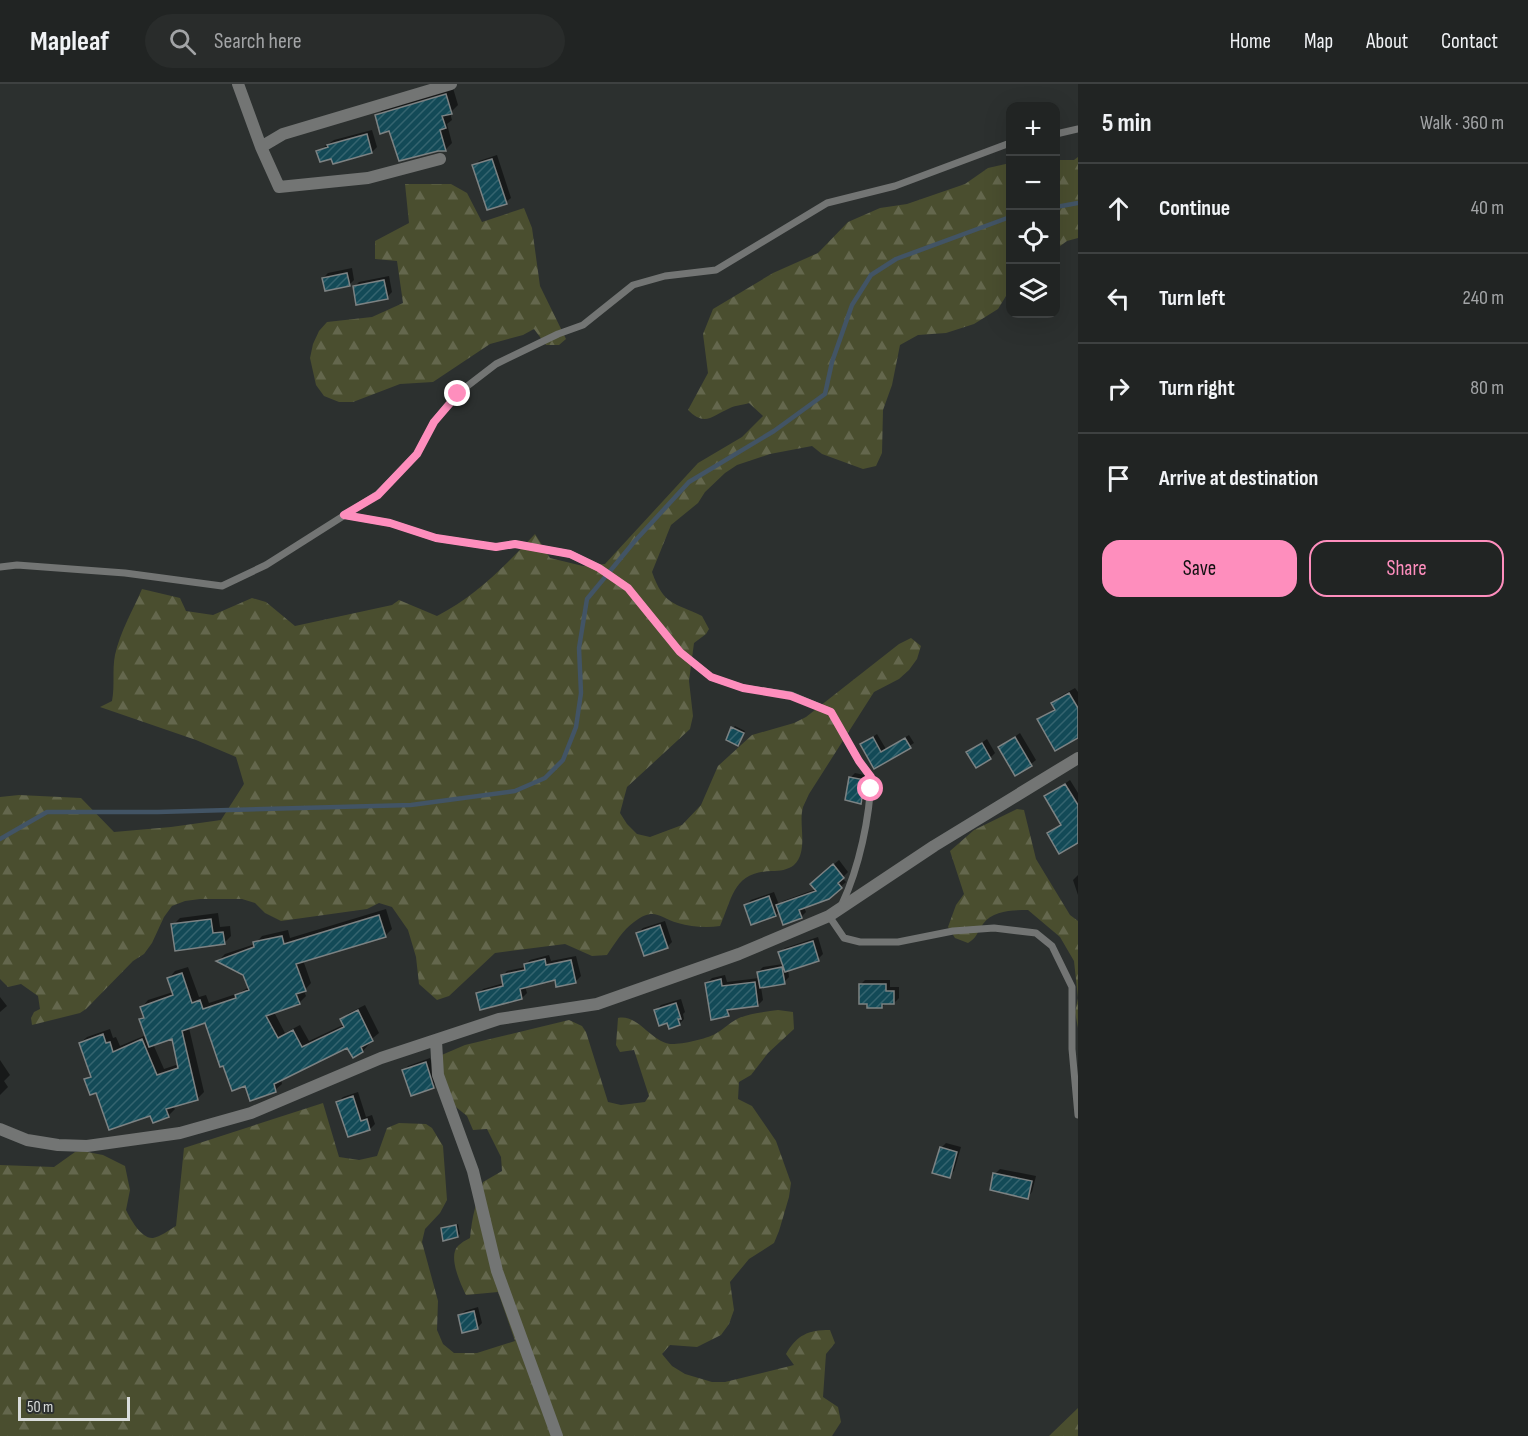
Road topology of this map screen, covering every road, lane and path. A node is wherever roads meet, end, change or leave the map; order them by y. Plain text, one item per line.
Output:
1 (238, 84) edge
2 (451, 84) edge
3 (1078, 129) edge
4 (1060, 133) edge
5 (1006, 145) edge
6 (261, 147) junction
7 (440, 159) dead end
8 (344, 515) junction
9 (0, 567) edge
10 (1078, 758) edge
11 (835, 913) junction
12 (436, 1041) junction
13 (1078, 1115) edge
14 (0, 1129) edge
15 (557, 1436) edge

1 - 6 street
2 - 6 street
3 - 4 lane
5 - 8 lane
6 - 7 street
8 - 9 lane
8 - 11 lane
10 - 11 street
11 - 12 street
11 - 13 lane
12 - 14 street
12 - 15 street

